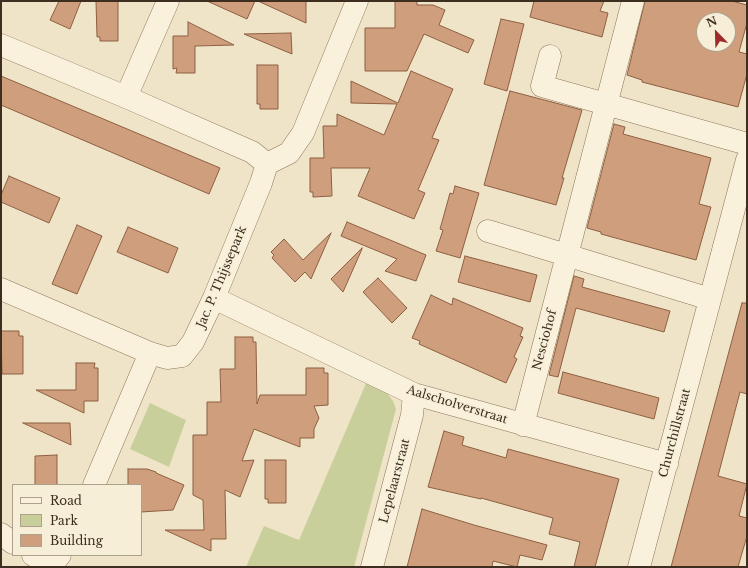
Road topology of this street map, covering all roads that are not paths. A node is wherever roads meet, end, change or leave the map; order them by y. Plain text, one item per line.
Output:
1 (168, 1) edge
2 (357, 1) edge
3 (633, 1) edge
4 (1, 45) edge
5 (550, 56) dead end
6 (126, 97) junction
7 (607, 104) junction
8 (747, 144) edge
9 (747, 160) edge
10 (267, 164) junction
11 (488, 231) dead end
12 (567, 255) junction
13 (1, 289) edge
14 (214, 298) junction
15 (710, 299) junction
16 (150, 353) junction
17 (414, 394) junction
18 (523, 425) junction
19 (667, 464) junction
20 (94, 484) edge
21 (1, 534) edge
22 (12, 542) edge
23 (35, 556) edge
24 (59, 556) edge
25 (372, 567) edge
26 (640, 567) edge

1 - 6 street
2 - 10 street
3 - 7 street, Nesciohof
4 - 6 street
5 - 7 street
6 - 10 street
7 - 8 street
7 - 12 street, Nesciohof
9 - 15 street, Churchillstraat
10 - 14 street, Jac. P. Thijssepark
11 - 12 street
12 - 15 street
12 - 18 street, Nesciohof
13 - 16 street, Jac. P. Thijssepark
14 - 16 street, Jac. P. Thijssepark
14 - 17 street, Aalscholverstraat
15 - 19 street, Churchillstraat
16 - 20 street
17 - 18 street, Aalscholverstraat
17 - 25 street, Lepelaarstraat
18 - 19 street, Aalscholverstraat
19 - 26 street, Churchillstraat
21 - 22 street
23 - 24 street

